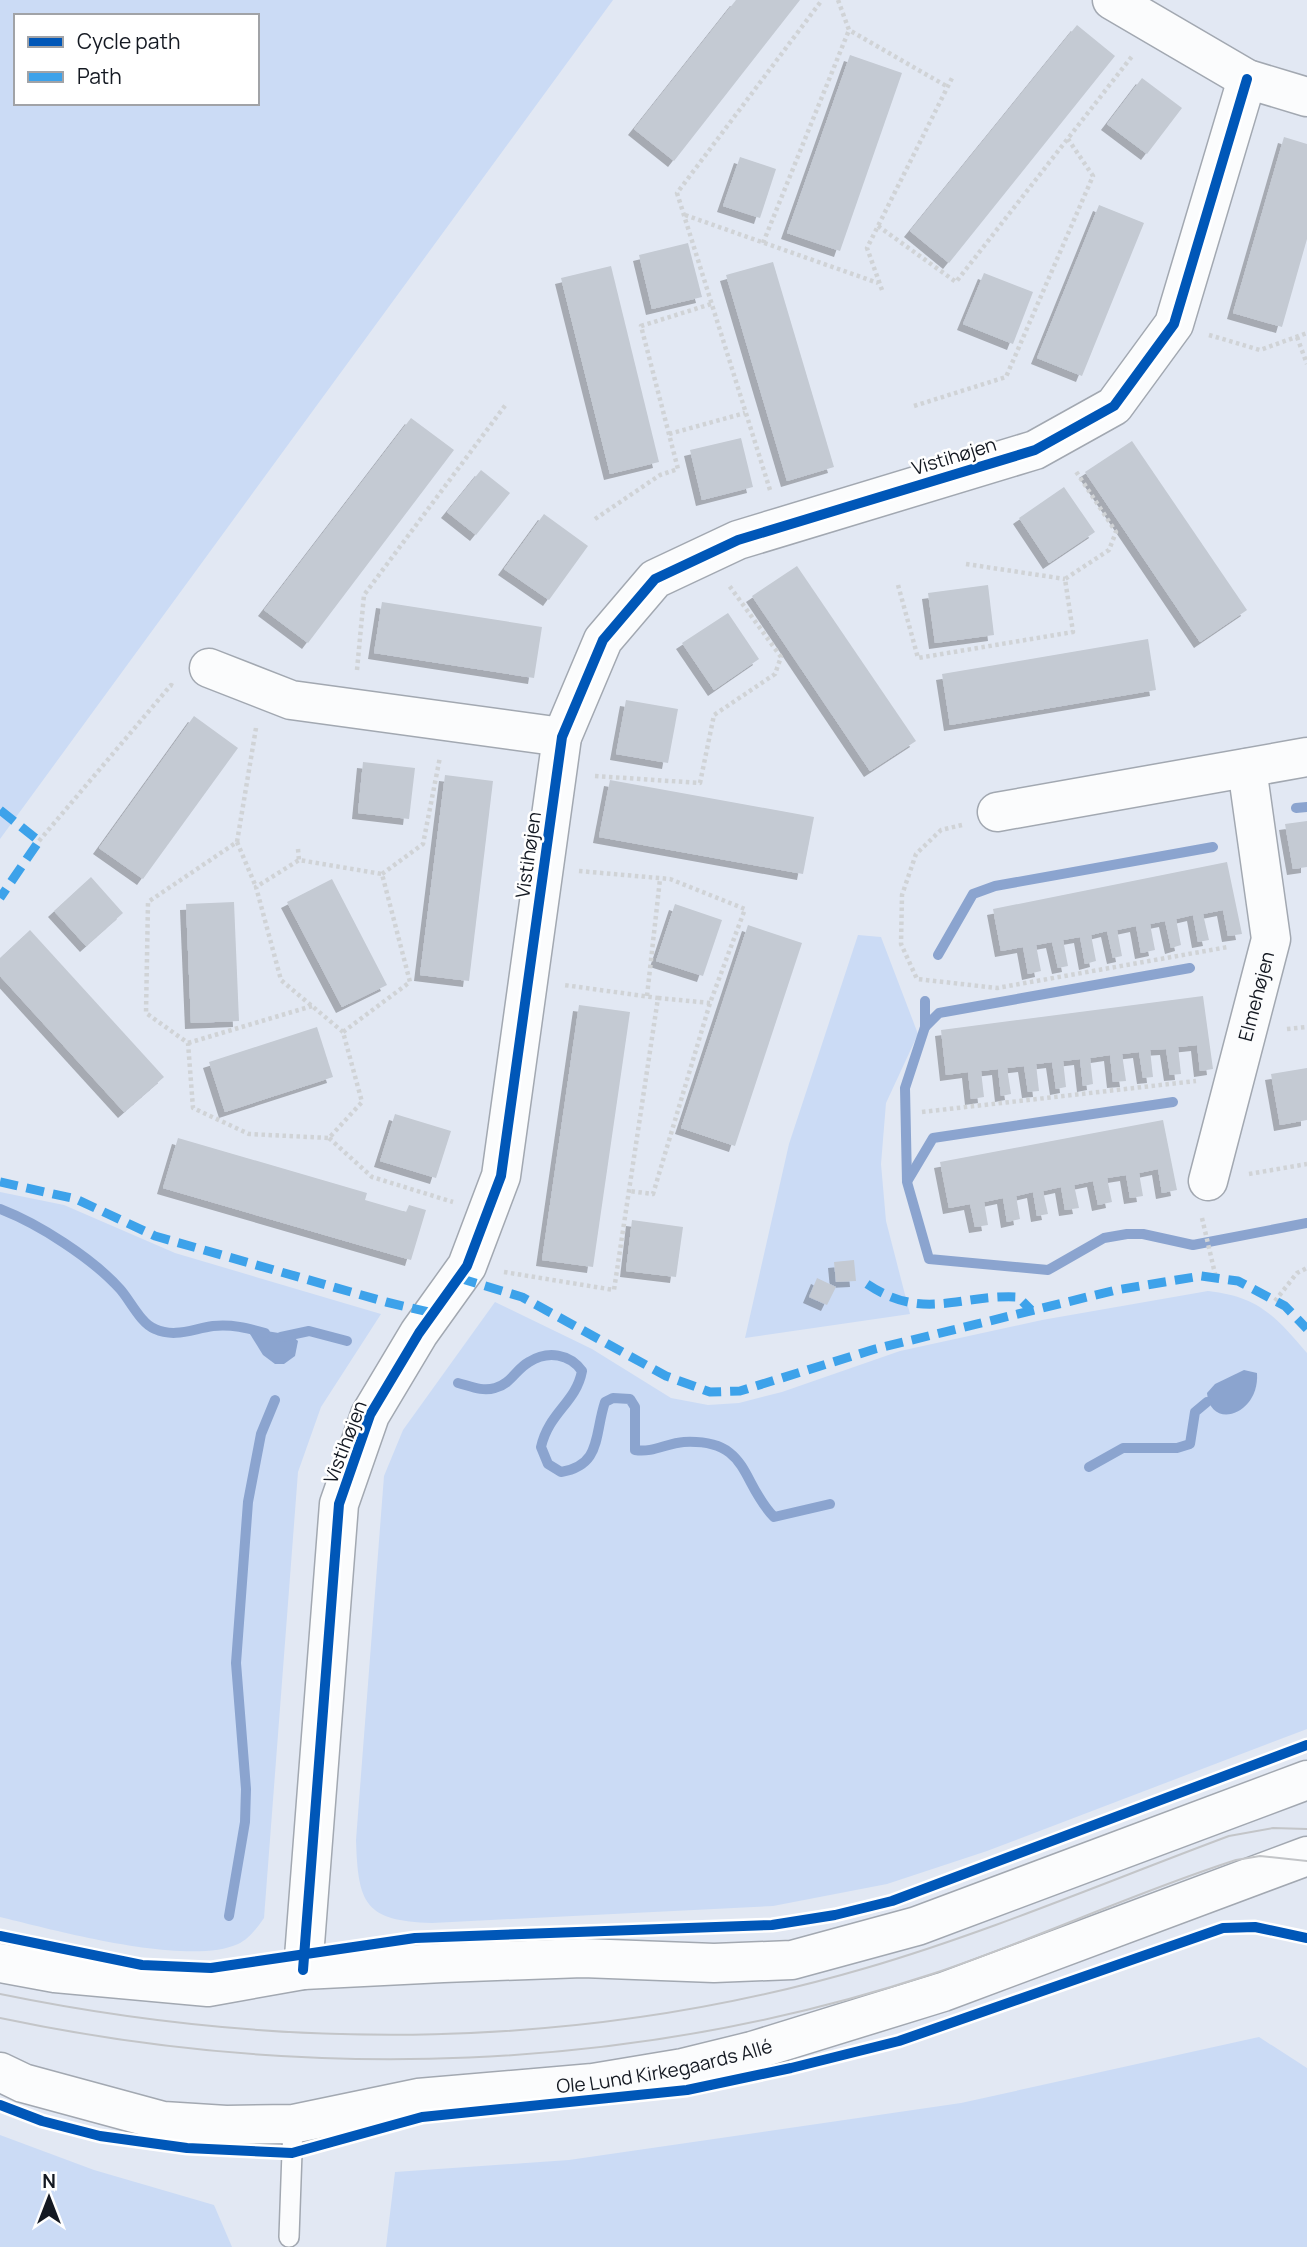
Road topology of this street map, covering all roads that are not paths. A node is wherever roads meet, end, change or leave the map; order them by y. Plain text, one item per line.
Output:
1 (1112, 0) edge
2 (1247, 79) junction
3 (1307, 97) edge
4 (189, 678) road end
5 (562, 737) junction
6 (1307, 757) edge
7 (1247, 768) junction
8 (997, 812) road end
9 (1208, 1181) road end
10 (1307, 1780) edge
11 (1307, 1856) edge
12 (0, 1963) edge
13 (303, 1970) junction
14 (0, 2072) edge
15 (293, 2124) junction
16 (289, 2237) dead end

1 - 2 street
2 - 3 street
2 - 5 street, Vistihøjen
4 - 5 street
5 - 13 street, Vistihøjen
6 - 7 street
7 - 8 street
7 - 9 street, Elmehøjen
10 - 13 street
11 - 15 street, Ole Lund Kirkegaards Allé
12 - 13 street
14 - 15 street, Ole Lund Kirkegaards Allé
15 - 16 lane

